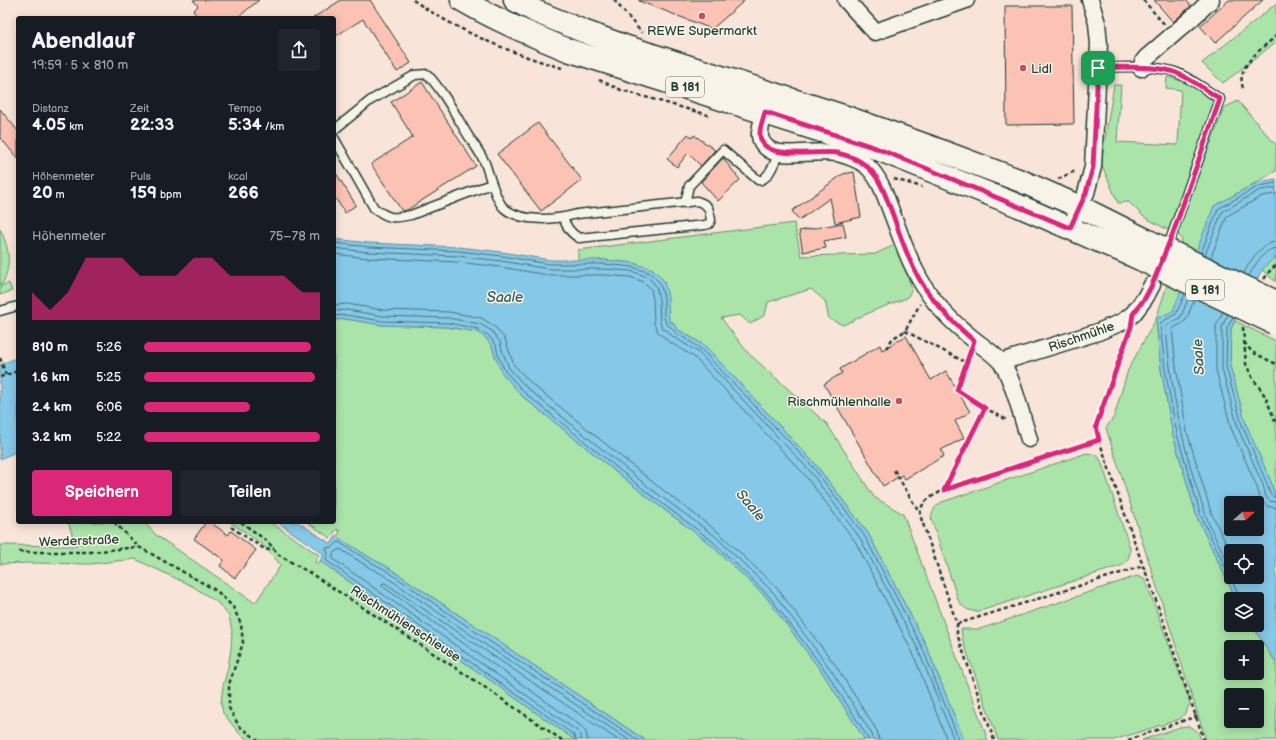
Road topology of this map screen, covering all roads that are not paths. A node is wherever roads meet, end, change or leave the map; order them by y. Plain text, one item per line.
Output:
1 (462, 0) edge
2 (515, 0) edge
3 (846, 0) edge
4 (966, 0) edge
5 (1090, 0) edge
6 (1211, 0) edge
7 (1098, 68) junction
8 (1141, 68) junction
9 (765, 112) junction
10 (336, 128) edge
11 (336, 142) edge
12 (779, 153) junction
13 (492, 184) junction
14 (685, 203) junction
15 (1080, 206) junction
16 (563, 218) junction
17 (1070, 228) junction
18 (1140, 248) junction
19 (1152, 285) joint
20 (16, 307) edge
21 (0, 311) edge
22 (1275, 317) edge
23 (1001, 362) junction
24 (1029, 439) dead end

1 - 9 main road, B 181
2 - 15 main road, B 181
3 - 4 street
5 - 7 street
6 - 8 street
7 - 8 lane, Rischmühle
7 - 15 street
8 - 19 lane, Rischmühle
9 - 12 street
9 - 17 main road, B 181
10 - 13 lane
11 - 13 lane
12 - 14 lane
12 - 23 street
13 - 16 lane
14 - 16 lane
14 - 16 lane
15 - 17 street
15 - 18 main road, B 181
17 - 18 main road, B 181
18 - 22 main road, B 181, bridge
19 - 23 street, Rischmühle
20 - 21 lane
23 - 24 street

